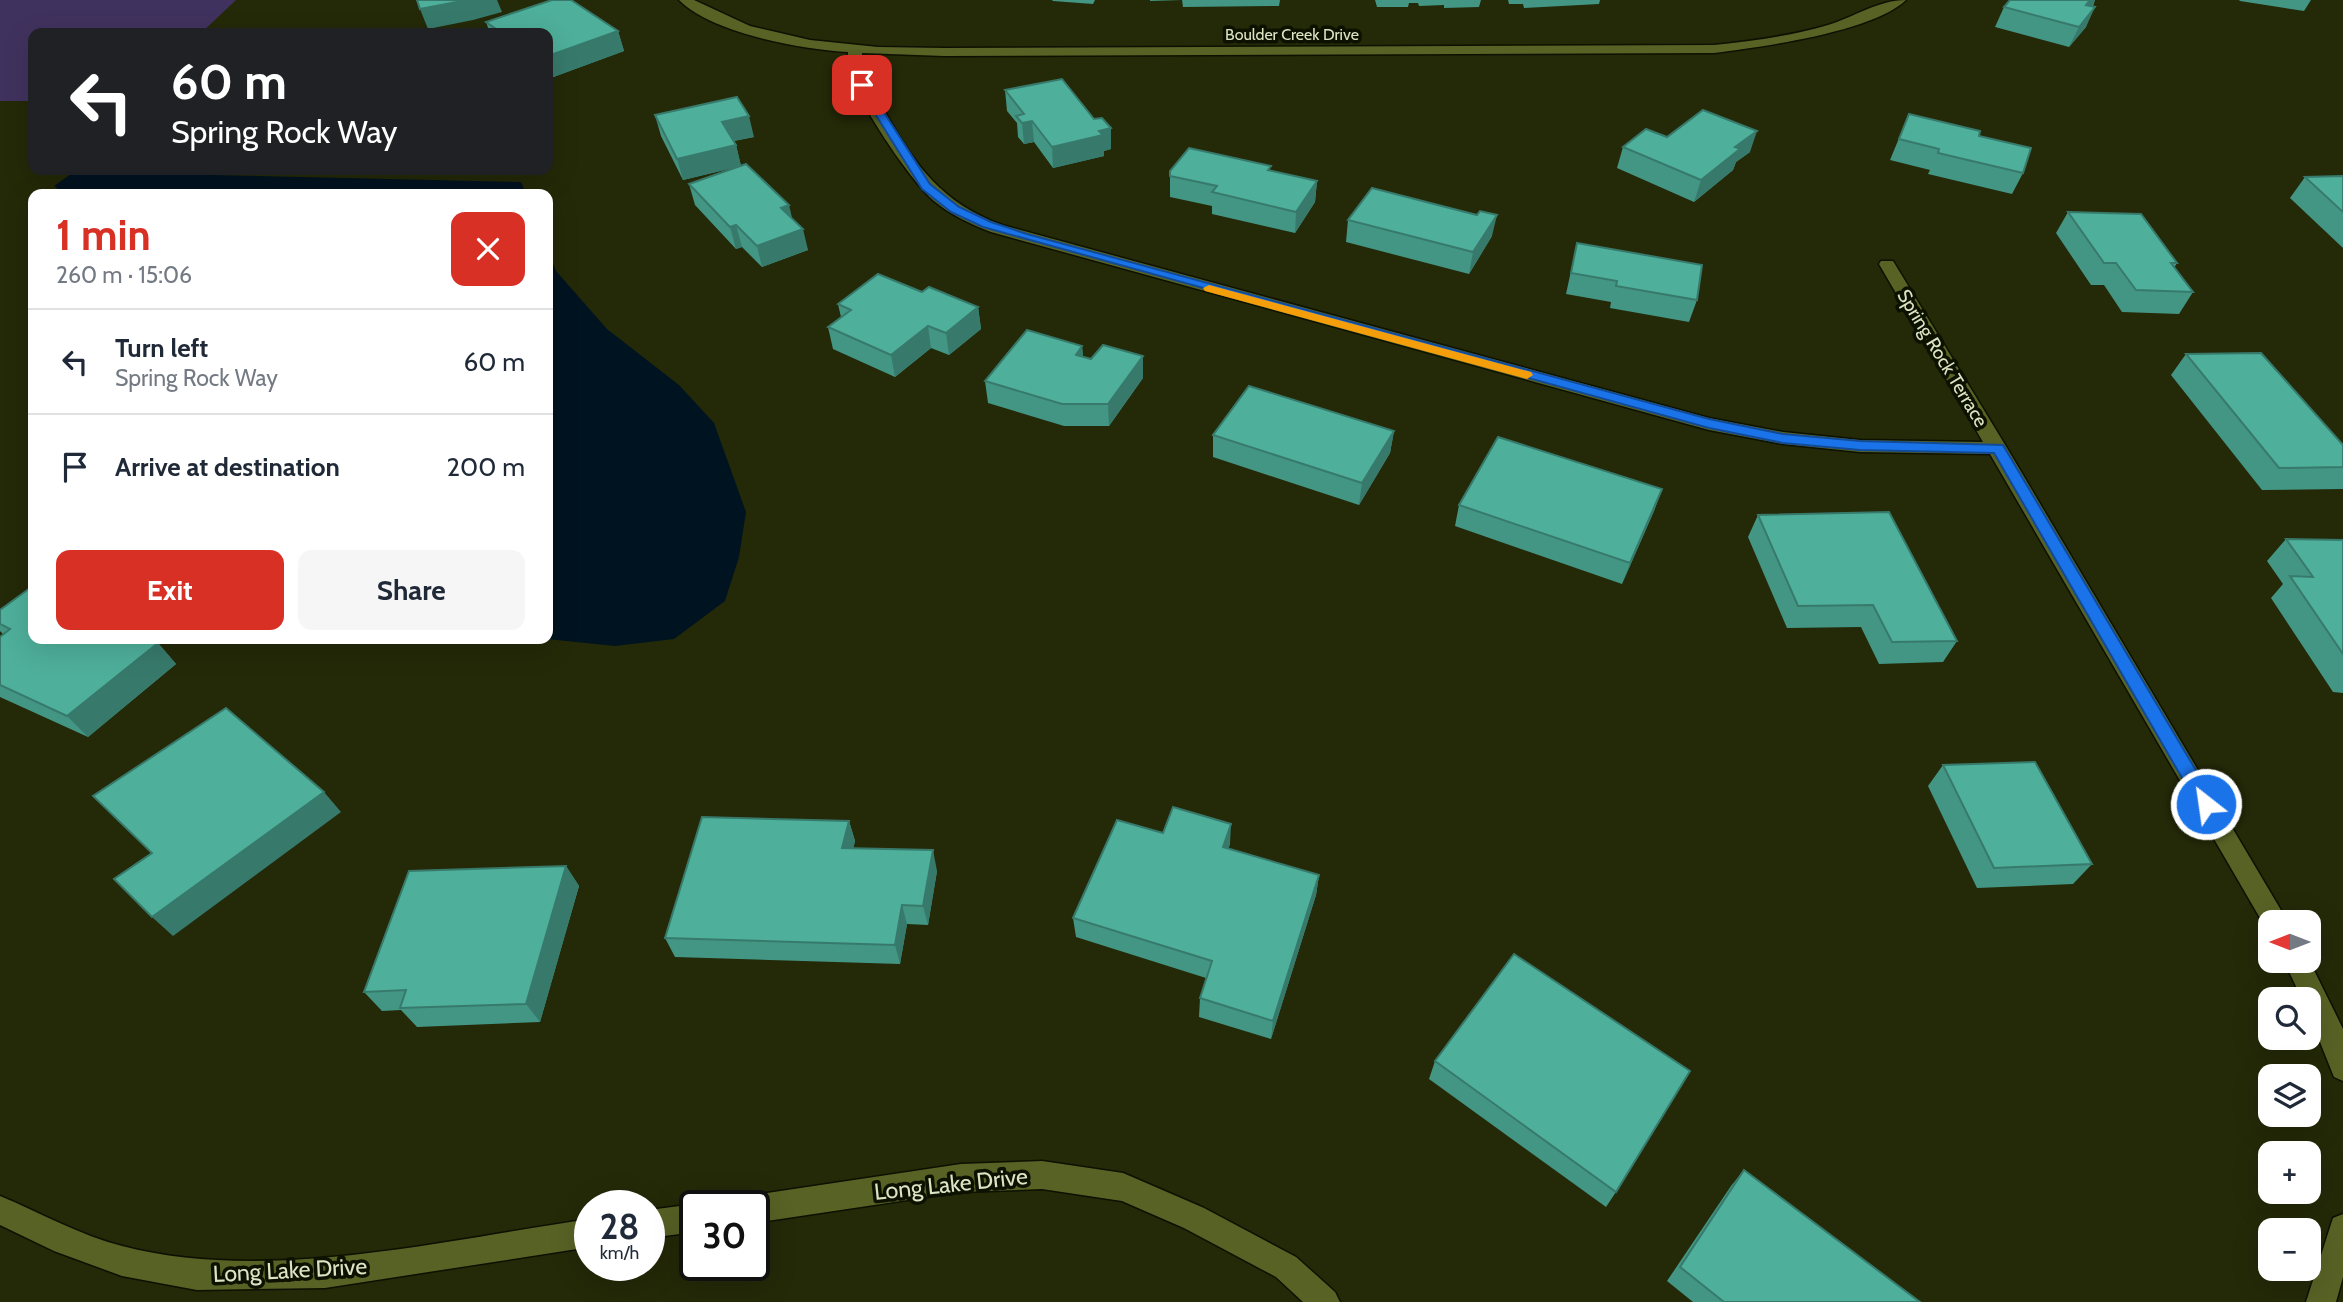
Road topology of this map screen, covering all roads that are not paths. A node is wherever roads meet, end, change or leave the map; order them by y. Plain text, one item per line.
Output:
1 (685, 0) edge
2 (1900, 0) edge
3 (855, 51) junction
4 (1887, 264) dead end
5 (1998, 448) junction
6 (2269, 910) edge
7 (2303, 973) edge
8 (2343, 1068) edge
9 (770, 1207) edge
10 (0, 1210) edge
11 (2343, 1228) edge
12 (574, 1235) edge
13 (1325, 1302) edge
14 (2321, 1302) edge

1 - 3 street, Boulder Creek Drive
2 - 3 street, Boulder Creek Drive
3 - 5 street
4 - 5 street, Spring Rock Terrace
5 - 6 street, Spring Rock Terrace
7 - 8 street
9 - 13 street, Long Lake Drive
10 - 12 street, Long Lake Drive
11 - 14 street

